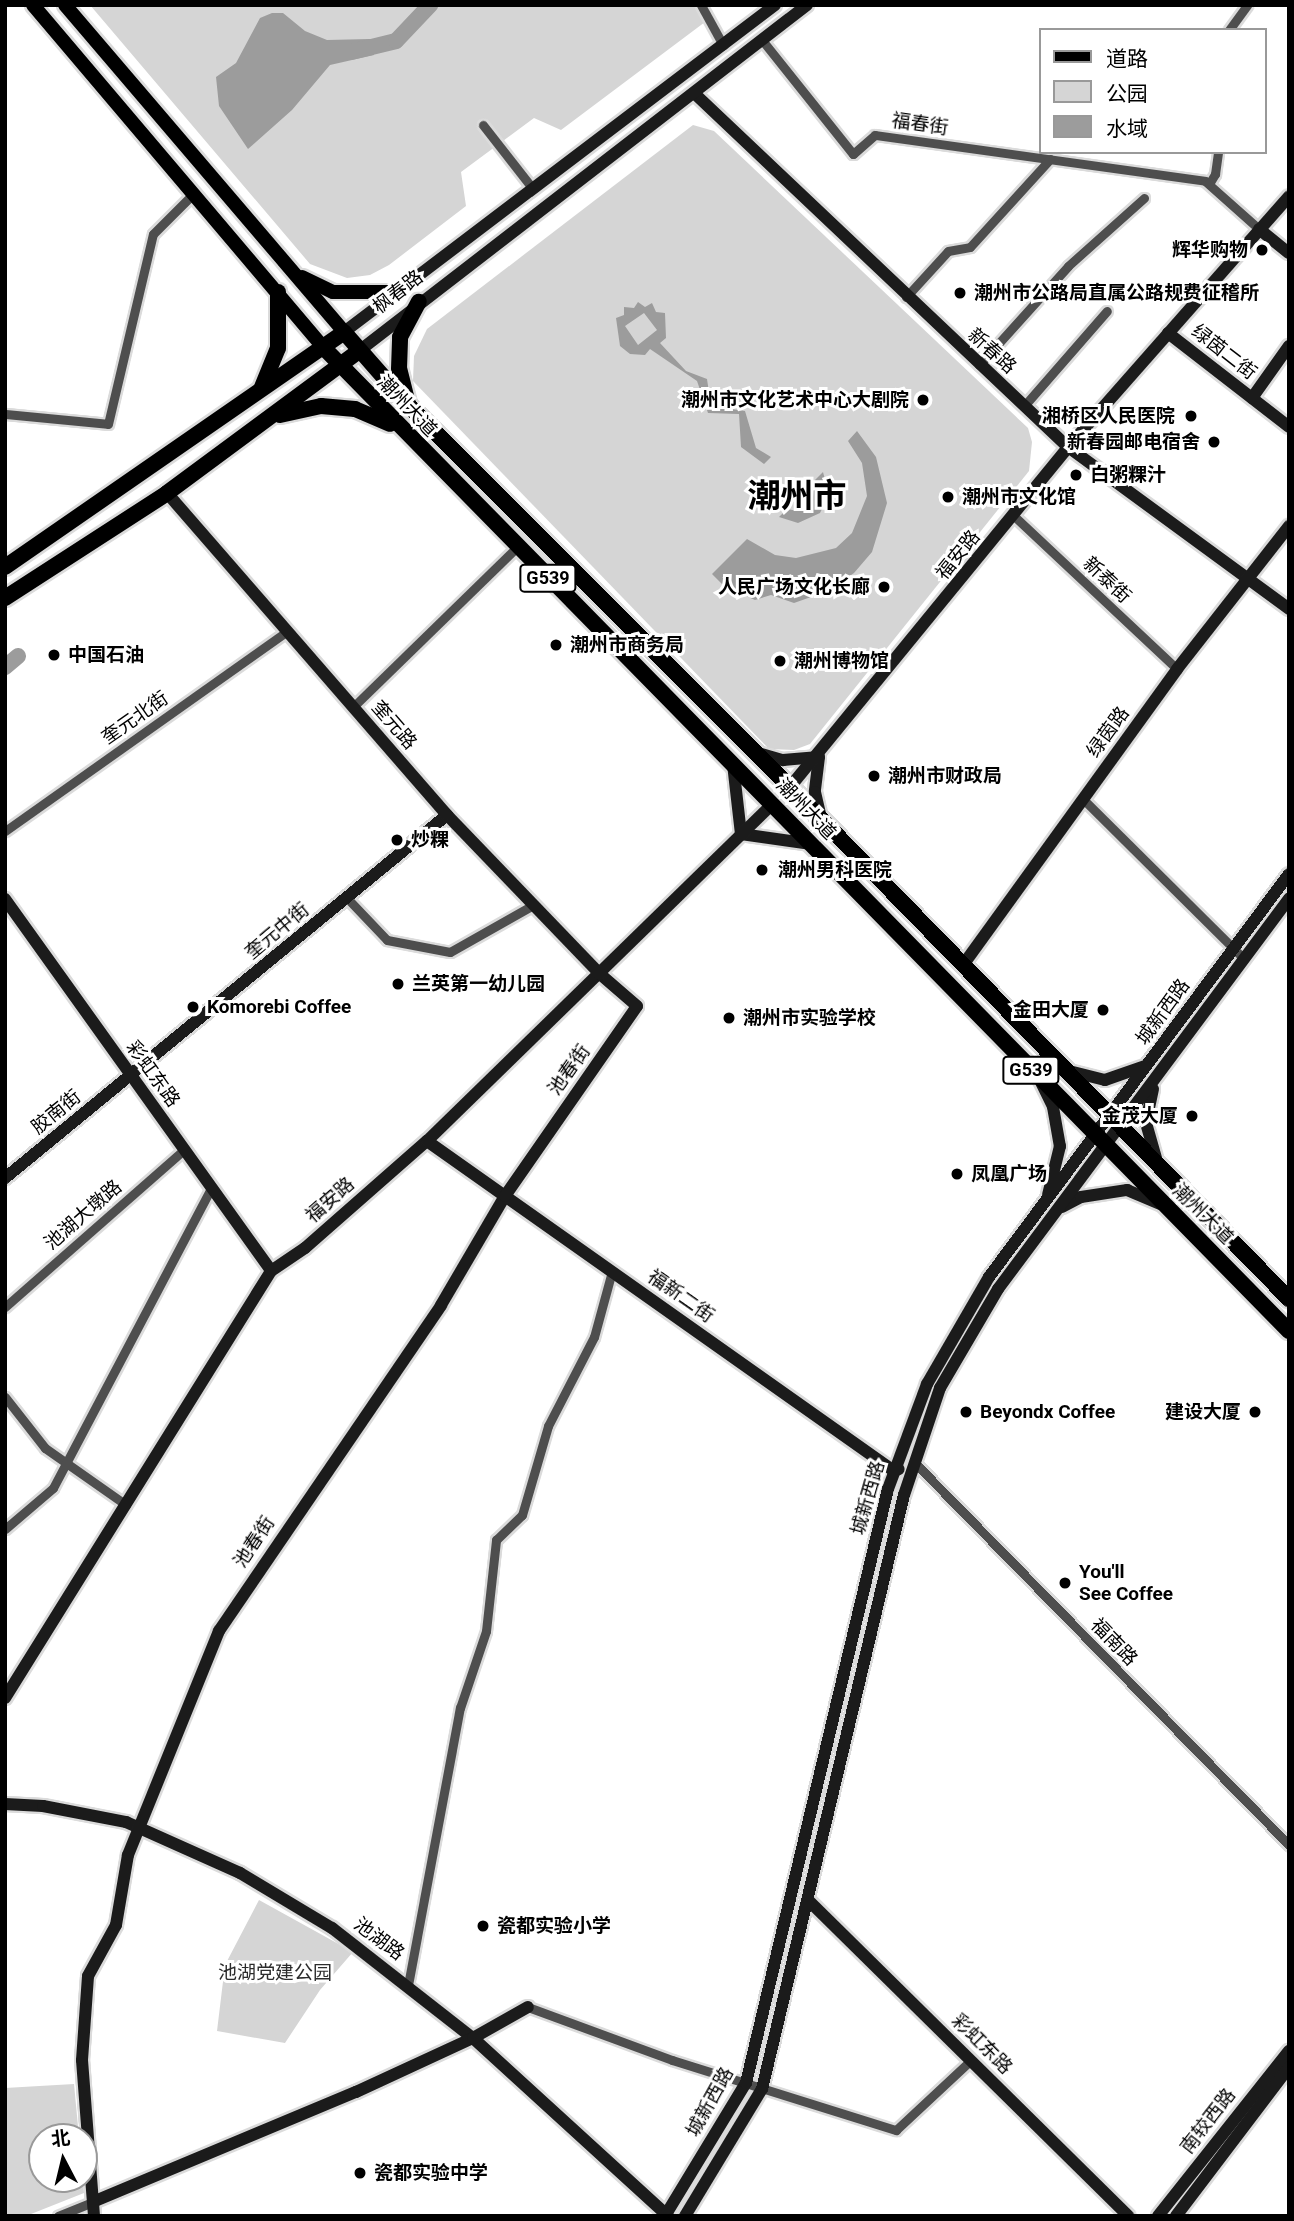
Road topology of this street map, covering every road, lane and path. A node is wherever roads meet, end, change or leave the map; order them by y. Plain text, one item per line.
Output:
1 (33, 5) edge
2 (65, 5) edge
3 (701, 5) edge
4 (775, 5) edge
5 (807, 5) edge
6 (1247, 5) edge
7 (1230, 28) edge
8 (762, 40) junction
9 (723, 45) junction
10 (694, 93) junction
11 (483, 125) dead end
12 (1218, 154) edge
13 (1050, 159) junction
14 (1209, 184) junction
15 (533, 189) junction
16 (194, 193) junction
17 (1289, 196) edge
18 (1143, 198) dead end
19 (1259, 229) junction
20 (1289, 253) edge
21 (296, 275) junction
22 (278, 292) junction
23 (399, 292) junction
24 (906, 298) junction
25 (419, 302) junction
26 (1107, 311) dead end
27 (344, 332) junction
28 (1168, 333) junction
29 (1289, 346) edge
30 (323, 347) junction
31 (359, 351) junction
32 (979, 365) junction
33 (339, 366) junction
34 (260, 392) junction
35 (1252, 398) junction
36 (409, 406) junction
37 (1024, 407) junction
38 (5, 414) edge
39 (274, 416) junction
40 (397, 426) junction
41 (1289, 427) edge
42 (1068, 447) junction
43 (167, 493) junction
44 (1014, 516) junction
45 (1289, 526) edge
46 (517, 547) junction
47 (5, 567) edge
48 (1249, 579) junction
49 (5, 598) edge
50 (1289, 609) edge
51 (285, 633) junction
52 (1177, 669) junction
53 (354, 707) junction
54 (753, 751) junction
55 (818, 757) junction
56 (733, 764) junction
57 (793, 784) junction
58 (1083, 799) junction
59 (772, 804) junction
60 (447, 815) junction
61 (821, 819) junction
62 (5, 831) edge
63 (741, 834) junction
64 (811, 844) junction
65 (1289, 874) edge
66 (346, 898) junction
67 (1289, 898) edge
68 (5, 899) edge
69 (533, 905) junction
70 (1238, 954) junction
71 (963, 965) junction
72 (600, 974) junction
73 (1149, 1065) junction
74 (1064, 1069) junction
75 (1158, 1076) junction
76 (131, 1077) junction
77 (1039, 1078) junction
78 (1115, 1122) junction
79 (427, 1141) junction
80 (1102, 1141) junction
81 (184, 1150) junction
82 (1159, 1166) junction
83 (5, 1178) edge
84 (211, 1188) junction
85 (505, 1196) junction
86 (1046, 1203) junction
87 (1059, 1208) junction
88 (1168, 1208) junction
89 (271, 1271) junction
90 (612, 1271) junction
91 (1289, 1299) edge
92 (5, 1307) edge
93 (1289, 1331) edge
94 (5, 1397) edge
95 (915, 1463) junction
96 (66, 1465) junction
97 (894, 1471) junction
98 (125, 1504) junction
99 (5, 1529) edge
100 (5, 1698) edge
101 (5, 1804) edge
102 (140, 1828) junction
103 (1289, 1845) edge
104 (808, 1900) junction
105 (408, 1985) junction
106 (528, 2007) joint
107 (473, 2038) junction
108 (1289, 2051) edge
109 (971, 2060) junction
110 (1289, 2067) edge
111 (746, 2083) junction
112 (762, 2089) junction
113 (95, 2200) junction
114 (666, 2215) edge
115 (58, 2216) edge
116 (93, 2216) edge
117 (685, 2216) edge
118 (1129, 2216) edge
119 (1158, 2216) edge
120 (1176, 2216) edge

1 - 16 main road
2 - 21 main road
3 - 9 street
4 - 9 street, 枫春路
5 - 8 street, 枫春路
6 - 7 street
8 - 10 street, 枫春路
8 - 13 street, 福春街
9 - 15 street, 枫春路
10 - 24 street, 新春路
10 - 25 street, 枫春路
11 - 15 street
12 - 14 street
13 - 14 street, 福春街
13 - 24 street
14 - 19 street
15 - 23 street, 枫春路
16 - 22 main road
16 - 38 street
17 - 19 street, 福安路
18 - 32 street
19 - 20 street
19 - 28 street, 福安路
21 - 23 main road
21 - 27 main road
22 - 30 main road
22 - 34 highway
23 - 27 street, 枫春路
24 - 32 street, 新春路
25 - 31 street, 枫春路
25 - 36 highway
26 - 37 street
27 - 30 highway, 枫春路
27 - 31 highway, 潮州大道 / G539
28 - 35 street, 绿茵二街
28 - 42 street, 福安路
29 - 35 street
30 - 33 highway, 潮州大道 / G539
30 - 34 highway, 枫春路
31 - 33 highway, 枫春路
31 - 36 highway, 潮州大道 / G539
32 - 37 street, 新春路
33 - 39 highway, 枫春路
33 - 40 highway, 潮州大道 / G539
34 - 47 highway, 枫春路
35 - 41 street, 绿茵二街
36 - 54 highway, 潮州大道 / G539
37 - 42 street, 新春路
39 - 40 highway
39 - 43 highway, 枫春路
40 - 46 highway, 潮州大道 / G539
42 - 44 street, 福安路
42 - 48 street, 新春路
43 - 49 highway, 枫春路
43 - 51 street, 奎元路
44 - 52 street, 新泰街
44 - 55 street, 福安路
45 - 48 street, 绿茵路
46 - 53 street
46 - 56 highway, 潮州大道 / G539
48 - 50 street, 新春路
48 - 52 street, 绿茵路
51 - 53 street, 奎元路
51 - 62 street, 奎元北街
52 - 58 street, 绿茵路
53 - 60 street, 奎元路
54 - 55 street
54 - 57 highway, 潮州大道 / G539
55 - 57 street, 福安路
55 - 61 street
56 - 59 highway, 潮州大道 / G539
56 - 63 street
57 - 61 highway, 潮州大道 / G539
58 - 70 street
58 - 71 street, 绿茵路
59 - 63 street, 福安路
59 - 64 highway, 潮州大道 / G539
60 - 66 street, 奎元中街
60 - 69 street, 奎元路
61 - 71 highway, 潮州大道 / G539
63 - 64 street
63 - 72 street, 福安路
64 - 77 highway, 潮州大道 / G539
65 - 70 street, 城新西路
66 - 69 street
66 - 76 street, 奎元中街
67 - 70 street, 城新西路
68 - 76 street, 彩虹东路
69 - 72 street, 奎元路
70 - 73 street, 城新西路
70 - 75 street, 城新西路
71 - 74 highway, 潮州大道 / G539
72 - 79 street, 福安路
72 - 85 street, 池春街
73 - 74 street
73 - 78 street, 城新西路
74 - 78 highway, 潮州大道 / G539
75 - 78 street, 城新西路
75 - 82 street
76 - 81 street, 彩虹东路
76 - 83 street, 胶南街
77 - 80 highway, 潮州大道 / G539
77 - 86 street
78 - 80 street, 城新西路
78 - 82 highway, 潮州大道 / G539
79 - 85 street, 福新二街
79 - 89 street, 福安路
80 - 86 street, 城新西路
80 - 87 street, 城新西路
80 - 88 highway, 潮州大道 / G539
81 - 84 street, 彩虹东路
81 - 92 street, 池湖大墩路
82 - 91 highway, 潮州大道 / G539
84 - 89 street, 彩虹东路
84 - 96 street
85 - 90 street, 福新二街
85 - 102 street, 池春街
86 - 97 street, 城新西路
87 - 88 street
87 - 95 street, 城新西路
88 - 93 highway, 潮州大道 / G539
89 - 98 street, 福安路
90 - 97 street, 福新二街
90 - 105 street
94 - 96 street
95 - 97 street
95 - 103 street, 福南路
95 - 104 street, 城新西路
96 - 98 street
96 - 99 street
97 - 111 street, 城新西路
98 - 100 street, 福安路
101 - 102 street, 池湖路
102 - 105 street, 池湖路
102 - 113 street, 池春街
104 - 109 street, 彩虹东路
104 - 112 street, 城新西路
105 - 107 street, 池湖路
106 - 107 street
106 - 111 street
107 - 113 street
107 - 114 street, 池湖路
108 - 119 street, 南较西路
109 - 112 street
109 - 118 street, 彩虹东路
110 - 120 street, 南较西路
111 - 112 street
111 - 114 street, 城新西路
112 - 117 street, 城新西路
113 - 115 street
113 - 116 street, 池春街

